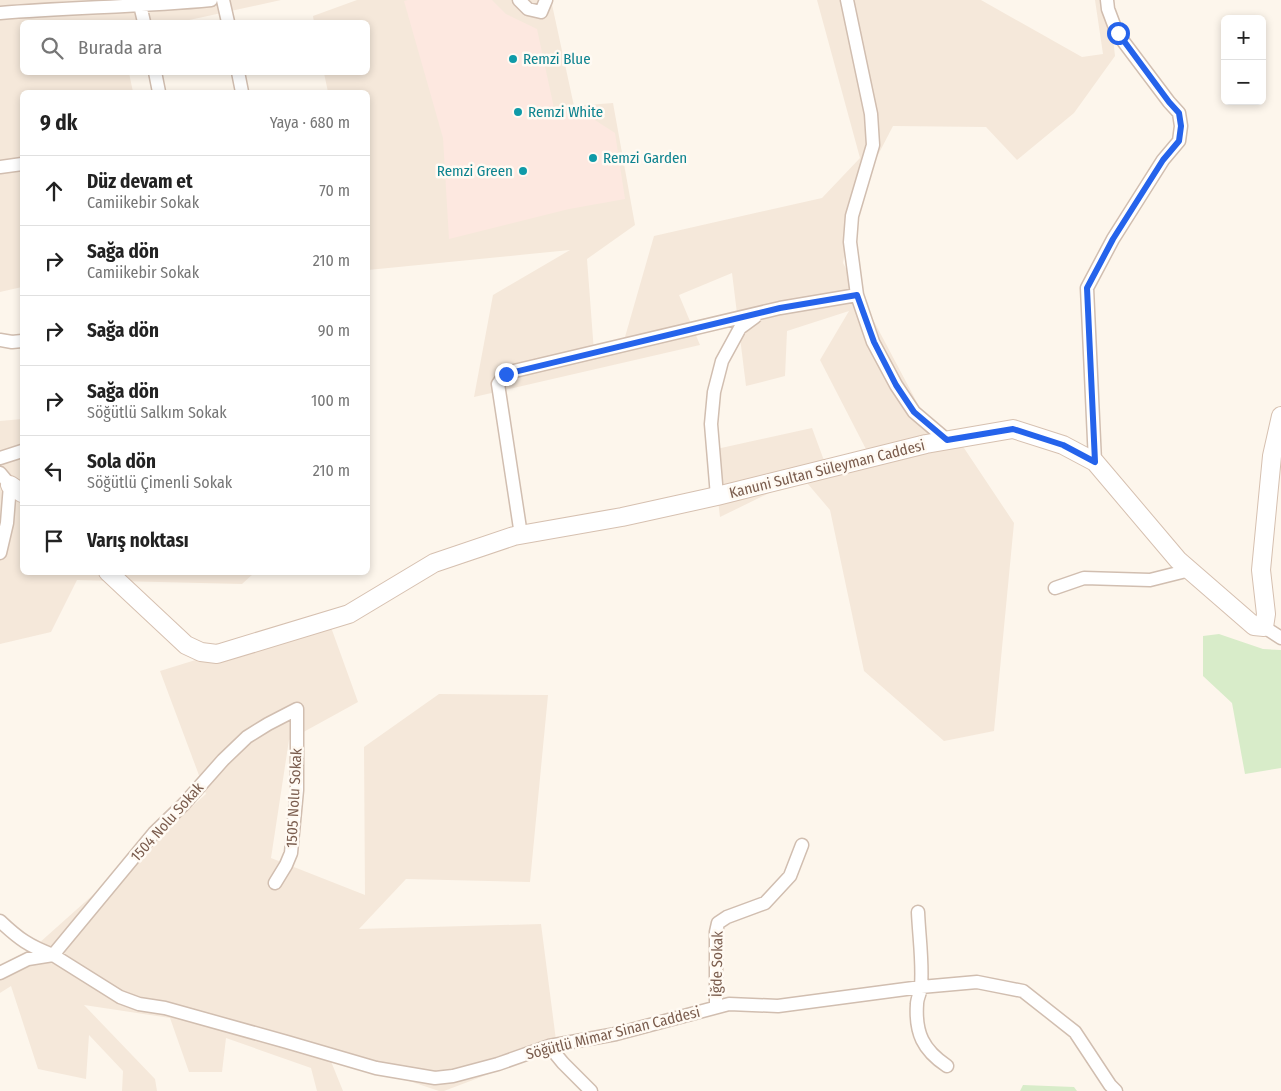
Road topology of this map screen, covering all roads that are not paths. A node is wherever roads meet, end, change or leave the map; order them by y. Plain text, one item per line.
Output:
1 (211, 0) edge
2 (223, 0) edge
3 (520, 0) edge
4 (546, 0) edge
5 (847, 0) edge
6 (1107, 0) edge
7 (179, 2) edge
8 (140, 5) junction
9 (0, 13) edge
10 (144, 20) edge
11 (228, 20) edge
12 (155, 75) edge
13 (239, 75) edge
14 (158, 90) edge
15 (242, 90) edge
16 (20, 164) edge
17 (0, 167) edge
18 (857, 295) junction
19 (760, 313) junction
20 (0, 340) edge
21 (20, 341) edge
22 (1281, 416) edge
23 (947, 440) junction
24 (20, 452) edge
25 (0, 458) edge
26 (1095, 462) junction
27 (11, 483) edge
28 (717, 496) junction
29 (521, 535) junction
30 (0, 553) edge
31 (1190, 570) junction
32 (111, 575) edge
33 (1055, 588) dead end
34 (1264, 627) junction
35 (1281, 638) edge
36 (297, 709) joint
37 (802, 845) dead end
38 (275, 883) dead end
39 (918, 912) dead end
40 (0, 921) edge
41 (53, 955) junction
42 (0, 973) edge
43 (921, 987) junction
44 (716, 1007) junction
45 (550, 1046) junction
46 (947, 1066) dead end
47 (591, 1091) edge
48 (1116, 1091) edge

1 - 7 street
2 - 11 street
3 - 4 street
5 - 18 street
6 - 26 street
7 - 8 street
8 - 9 street
8 - 10 street
12 - 14 street
13 - 15 street
16 - 17 street
18 - 19 street
18 - 23 street
19 - 28 street
19 - 29 street
20 - 21 street
22 - 34 street
23 - 26 street, Kanuni Sultan Süleyman Caddesi
23 - 28 street, Kanuni Sultan Süleyman Caddesi
24 - 25 street
26 - 31 street, Kanuni Sultan Süleyman Caddesi
27 - 30 street
28 - 29 street, Kanuni Sultan Süleyman Caddesi
29 - 32 street, Kanuni Sultan Süleyman Caddesi
31 - 33 street
31 - 34 street, Kanuni Sultan Süleyman Caddesi
34 - 35 street
36 - 38 street, 1505 Nolu Sokak
36 - 41 street, 1504 Nolu Sokak
37 - 44 street, İğde Sokak
39 - 43 street
40 - 41 street, Söğütlü Mimar Sinan Caddesi
41 - 42 street
41 - 45 street, Söğütlü Mimar Sinan Caddesi
43 - 44 street, Söğütlü Mimar Sinan Caddesi
43 - 46 street
43 - 48 street, Söğütlü Mimar Sinan Caddesi
44 - 45 street, Söğütlü Mimar Sinan Caddesi
45 - 47 street

